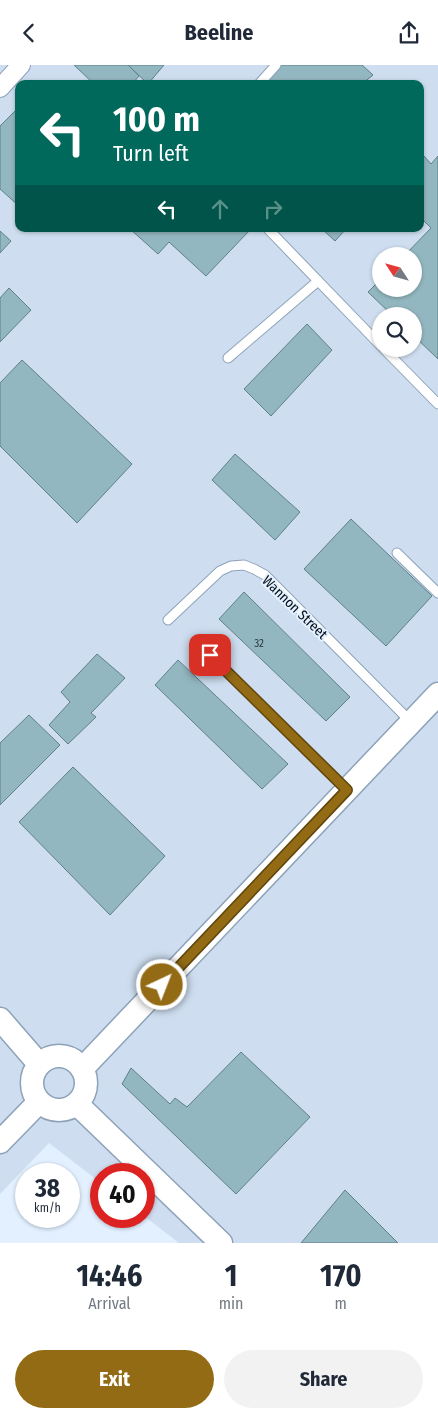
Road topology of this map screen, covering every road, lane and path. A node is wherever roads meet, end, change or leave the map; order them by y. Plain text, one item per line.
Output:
1 (21, 65) edge
2 (276, 65) edge
3 (263, 80) edge
4 (0, 88) edge
5 (271, 232) edge
6 (318, 281) junction
7 (372, 337) edge
8 (392, 357) edge
9 (228, 358) dead end
10 (438, 404) edge
11 (397, 553) dead end
12 (438, 593) edge
13 (168, 620) dead end
14 (210, 655) dead end
15 (438, 694) edge
16 (411, 722) junction
17 (347, 790) junction
18 (0, 1019) edge
19 (39, 1065) junction
20 (82, 1069) junction
21 (40, 1102) junction
22 (78, 1104) junction
23 (0, 1142) edge
24 (221, 1243) edge

1 - 4 street
2 - 3 lane
5 - 6 lane
6 - 7 lane
6 - 9 lane
8 - 10 lane
11 - 12 lane
13 - 16 lane, Wannon Street
14 - 17 lane
15 - 16 street
16 - 17 street
17 - 20 street
18 - 19 street
19 - 20 street
19 - 21 street
20 - 22 street
21 - 22 street
21 - 23 street
22 - 24 street

